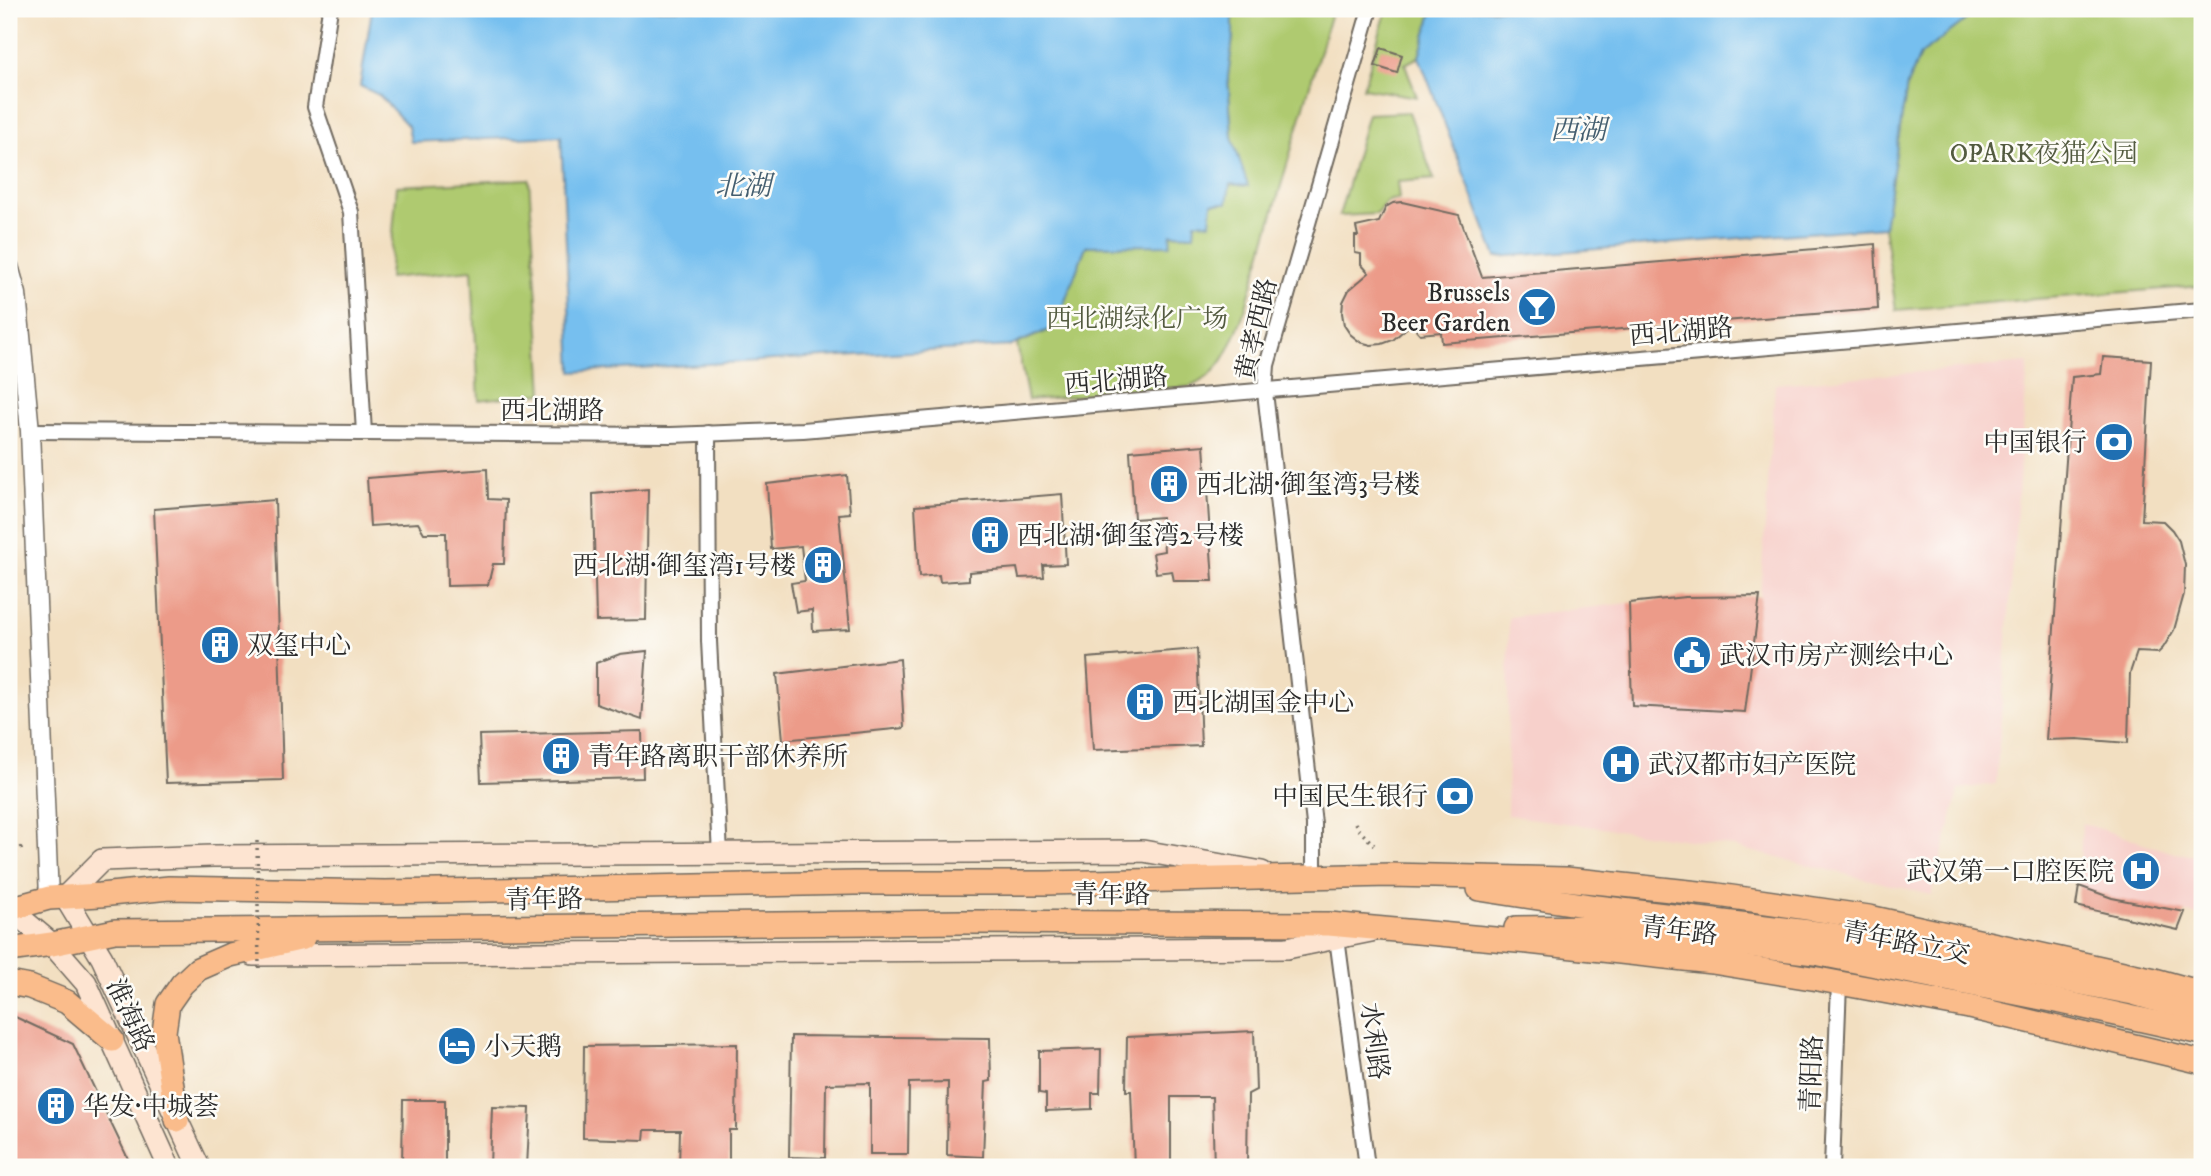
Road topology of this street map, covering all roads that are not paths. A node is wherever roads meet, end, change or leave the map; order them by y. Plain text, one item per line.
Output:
1 (330, 9) edge
2 (1370, 9) edge
3 (9, 266) edge
4 (2202, 310) edge
5 (1265, 392) junction
6 (30, 432) junction
7 (363, 433) junction
8 (708, 433) junction
9 (720, 854) junction
10 (1390, 876) junction
11 (1304, 878) junction
12 (57, 897) junction
13 (9, 909) edge
14 (1597, 917) junction
15 (342, 928) junction
16 (1394, 929) junction
17 (1333, 931) junction
18 (89, 936) junction
19 (52, 944) junction
20 (9, 950) edge
21 (230, 955) junction
22 (2202, 975) edge
23 (2155, 979) junction
24 (9, 983) edge
25 (1839, 983) junction
26 (2202, 993) edge
27 (2202, 1013) edge
28 (2202, 1033) edge
29 (111, 1040) junction
30 (2161, 1052) junction
31 (2202, 1062) edge
32 (2202, 1073) edge
33 (177, 1120) junction
34 (169, 1167) edge
35 (199, 1167) edge
36 (1367, 1167) edge
37 (1832, 1167) edge

1 - 7 street
2 - 5 street, 黄孝西路
3 - 6 street
4 - 5 street, 西北湖路
5 - 8 street, 西北湖路
5 - 11 street, 黄孝西路
6 - 7 street, 西北湖路
6 - 12 street
7 - 8 street, 西北湖路
8 - 9 street
9 - 11 main road
9 - 12 main road
10 - 11 main road, 青年路
10 - 14 main road
10 - 23 main road, 青年路
11 - 12 main road, 青年路
12 - 13 main road, 青年路
12 - 18 main road, 淮海路
13 - 19 main road, 淮海路
14 - 16 main road
14 - 27 main road, 青年路立交
14 - 28 main road, 青年路立交
15 - 17 main road, 青年路
15 - 18 main road, 青年路
15 - 21 main road
16 - 17 main road, 青年路
16 - 25 main road, 青年路
17 - 21 main road
17 - 36 street, 水利路
18 - 19 main road, 青年路
18 - 33 main road, 淮海路
19 - 20 main road, 青年路
19 - 29 main road, 淮海路
21 - 33 main road
22 - 23 main road
23 - 26 main road, 青年路
24 - 29 main road
25 - 30 main road, 青年路
25 - 37 street, 青阳路
29 - 34 main road, 淮海路
30 - 31 main road, 青年路
30 - 32 main road
33 - 35 main road, 淮海路

